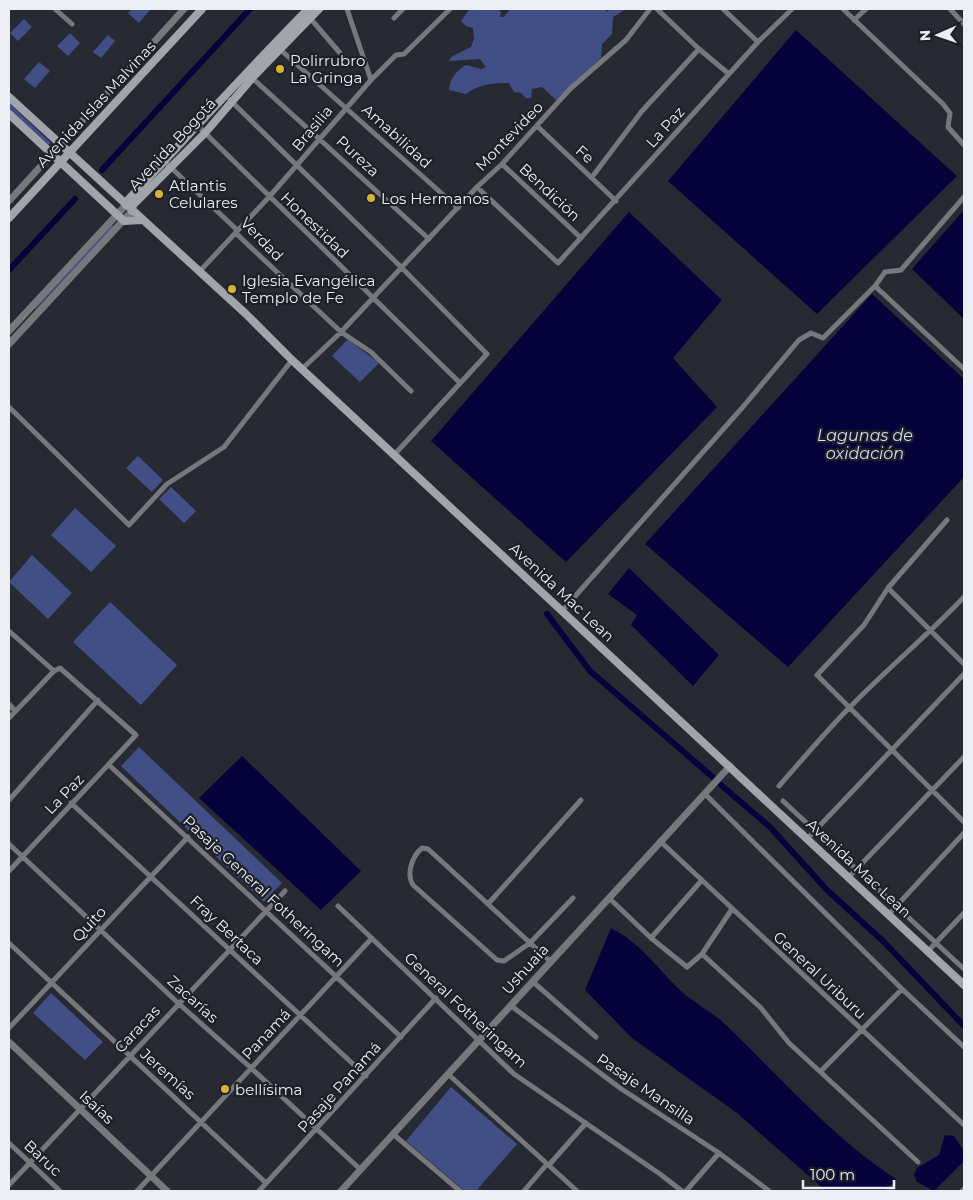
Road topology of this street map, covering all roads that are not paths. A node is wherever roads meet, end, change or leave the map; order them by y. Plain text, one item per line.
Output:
1 (55, 9) edge
2 (184, 9) edge
3 (202, 9) edge
4 (308, 9) edge
5 (319, 9) edge
6 (347, 9) edge
7 (403, 9) edge
8 (450, 9) edge
9 (650, 9) edge
10 (657, 9) edge
11 (723, 9) edge
12 (792, 9) edge
13 (843, 9) edge
14 (866, 9) edge
15 (950, 9) edge
16 (310, 18) junction
17 (394, 18) dead end
18 (854, 20) junction
19 (72, 24) dead end
20 (964, 24) edge
21 (758, 42) junction
22 (274, 44) junction
23 (699, 49) junction
24 (280, 50) junction
25 (340, 53) dead end
26 (729, 74) junction
27 (249, 75) junction
28 (371, 80) junction
29 (224, 94) junction
30 (9, 97) edge
31 (231, 101) junction
32 (346, 108) junction
33 (9, 114) edge
34 (198, 126) junction
35 (537, 126) junction
36 (205, 133) junction
37 (320, 138) junction
38 (59, 144) junction
39 (964, 145) edge
40 (51, 153) junction
41 (70, 153) junction
42 (61, 162) junction
43 (167, 164) junction
44 (502, 164) junction
45 (296, 166) junction
46 (592, 177) junction
47 (477, 187) junction
48 (269, 197) junction
49 (964, 197) edge
50 (9, 201) edge
51 (616, 201) junction
52 (126, 205) junction
53 (458, 208) junction
54 (132, 211) junction
55 (117, 214) junction
56 (9, 218) edge
57 (142, 220) junction
58 (124, 221) junction
59 (236, 233) junction
60 (430, 238) junction
61 (581, 238) junction
62 (402, 267) junction
63 (199, 272) junction
64 (875, 286) junction
65 (372, 298) junction
66 (26, 312) junction
67 (33, 318) junction
68 (9, 331) edge
69 (341, 332) junction
70 (9, 344) edge
71 (292, 360) junction
72 (302, 369) junction
73 (964, 369) edge
74 (459, 382) junction
75 (410, 391) dead end
76 (9, 407) edge
77 (394, 455) junction
78 (947, 520) dead end
79 (888, 588) junction
80 (964, 597) edge
81 (562, 611) junction
82 (9, 631) edge
83 (932, 631) junction
84 (964, 664) edge
85 (57, 670) junction
86 (964, 674) edge
87 (98, 700) junction
88 (9, 704) edge
89 (849, 708) junction
90 (15, 711) junction
91 (9, 718) edge
92 (892, 750) junction
93 (964, 758) edge
94 (109, 765) junction
95 (730, 766) junction
96 (779, 786) dead end
97 (933, 789) junction
98 (704, 793) junction
99 (9, 800) edge
100 (581, 800) dead end
101 (783, 801) dead end
102 (72, 803) junction
103 (964, 822) edge
104 (815, 830) junction
105 (964, 833) edge
106 (188, 837) junction
107 (807, 839) junction
108 (660, 841) junction
109 (9, 844) edge
110 (22, 856) junction
111 (856, 869) junction
112 (9, 871) edge
113 (151, 876) junction
114 (849, 877) junction
115 (702, 880) junction
116 (285, 891) dead end
117 (573, 898) dead end
118 (609, 898) junction
119 (488, 904) junction
120 (338, 906) dead end
121 (896, 906) junction
122 (732, 908) junction
123 (267, 911) junction
124 (964, 913) edge
125 (889, 914) junction
126 (101, 929) junction
127 (372, 938) junction
128 (651, 938) junction
129 (530, 943) junction
130 (936, 943) junction
131 (9, 944) edge
132 (229, 949) junction
133 (928, 951) junction
134 (702, 954) junction
135 (550, 961) junction
136 (964, 969) edge
137 (336, 976) junction
138 (532, 981) junction
139 (52, 983) junction
140 (964, 984) edge
141 (902, 990) junction
142 (436, 998) junction
143 (178, 1003) junction
144 (510, 1005) junction
145 (301, 1015) junction
146 (9, 1028) edge
147 (862, 1031) junction
148 (401, 1037) junction
149 (596, 1037) dead end
150 (480, 1040) junction
151 (9, 1042) edge
152 (964, 1047) edge
153 (129, 1056) junction
154 (251, 1068) junction
155 (821, 1070) junction
156 (449, 1075) junction
157 (366, 1076) junction
158 (79, 1109) junction
159 (202, 1122) junction
160 (586, 1123) junction
161 (964, 1126) edge
162 (317, 1130) junction
163 (394, 1134) junction
164 (9, 1143) edge
165 (719, 1153) junction
166 (29, 1162) junction
167 (918, 1162) dead end
168 (548, 1164) junction
169 (361, 1170) junction
170 (151, 1176) junction
171 (266, 1183) junction
172 (9, 1185) edge
173 (60, 1191) edge
174 (137, 1191) edge
175 (167, 1191) edge
176 (258, 1191) edge
177 (341, 1191) edge
178 (460, 1191) edge
179 (524, 1191) edge
180 (577, 1191) edge
181 (682, 1191) edge
182 (686, 1191) edge
183 (768, 1191) edge

1 - 19 street
2 - 38 street, Avenida Islas Malvinas
3 - 41 main road, Avenida Islas Malvinas
4 - 22 main road, Avenida Bogotá
5 - 16 main road, Avenida Bogotá
6 - 28 street
7 - 17 street
8 - 28 street, Brasilia
9 - 35 street, Montevideo
10 - 23 street
11 - 21 street
12 - 21 street, La Paz
13 - 18 street
14 - 18 street
15 - 20 street
16 - 24 main road, Avenida Bogotá
16 - 25 street
18 - 39 street
21 - 26 street, La Paz
22 - 24 street, Amabilidad
22 - 27 main road, Avenida Bogotá
23 - 26 street
23 - 46 street
24 - 27 main road, Avenida Bogotá
24 - 32 street, Amabilidad
26 - 51 street, La Paz
27 - 29 main road, Avenida Bogotá
27 - 31 main road, Avenida Bogotá
27 - 37 street, Pureza
28 - 32 street, Brasilia
29 - 31 street
29 - 34 main road, Avenida Bogotá
30 - 38 main road, Avenida Mac Lean
31 - 36 main road, Avenida Bogotá
31 - 45 street
32 - 37 street, Brasilia
32 - 53 street, Amabilidad
33 - 40 main road
34 - 36 street, Honestidad
34 - 43 main road, Avenida Bogotá
35 - 44 street, Montevideo
35 - 46 street, Fe
36 - 43 main road, Avenida Bogotá
36 - 48 street, Honestidad
37 - 45 street, Brasilia
37 - 60 street, Pureza
38 - 40 street, Avenida Islas Malvinas
38 - 41 main road, Avenida Mac Lean
40 - 42 main road
40 - 50 street, Avenida Islas Malvinas
41 - 42 main road, Avenida Islas Malvinas
41 - 52 main road, Avenida Mac Lean
42 - 55 main road
42 - 56 main road, Avenida Islas Malvinas
43 - 52 main road, Avenida Bogotá
43 - 54 main road, Avenida Bogotá
43 - 59 street, Verdad
44 - 47 street, Montevideo
44 - 61 street, Bendición
45 - 48 street, Brasilia
45 - 62 street
46 - 51 street, Fe
47 - 53 street, Montevideo
47 - 61 street, La Paz
48 - 59 street, Brasilia
48 - 65 street, Honestidad
49 - 64 street
51 - 61 street, La Paz
52 - 54 main road, Avenida Mac Lean
52 - 55 street, Avenida Bogotá
53 - 60 street, Montevideo
54 - 57 main road, Avenida Mac Lean
54 - 58 street, Avenida Bogotá
55 - 58 main road
55 - 66 street, Avenida Bogotá
57 - 58 main road
57 - 63 main road, Avenida Mac Lean
58 - 67 street, Avenida Bogotá
59 - 63 street, Brasilia
59 - 69 street, Verdad
60 - 62 street, Montevideo
62 - 65 street, Montevideo
62 - 74 street
63 - 71 main road, Avenida Mac Lean
64 - 73 street
64 - 81 street
65 - 69 street, Montevideo
65 - 74 street, Honestidad
66 - 67 street
66 - 68 street, Avenida Bogotá
67 - 70 street, Avenida Bogotá
69 - 72 street, Montevideo
69 - 75 street, Verdad
71 - 72 main road, Avenida Mac Lean
71 - 76 street
72 - 77 main road, Avenida Mac Lean
74 - 77 street
77 - 81 main road, Avenida Mac Lean
78 - 79 street
79 - 83 street
79 - 89 street
80 - 83 street
81 - 95 main road, Avenida Mac Lean
82 - 85 street
83 - 84 street
83 - 89 street
85 - 87 street
85 - 90 street
86 - 92 street
87 - 94 street, La Paz
87 - 99 street
88 - 90 street
89 - 92 street
89 - 96 street
90 - 91 street
92 - 97 street
92 - 104 street
93 - 97 street
94 - 102 street, La Paz
94 - 106 street, Pasaje General Fotheringam
95 - 98 street, Ushuaia
95 - 107 main road, Avenida Mac Lean
97 - 103 street
97 - 111 street
98 - 108 street, Ushuaia
98 - 141 street
100 - 119 street
101 - 104 street
102 - 110 street, La Paz
102 - 113 street, Fray Bertaca
104 - 107 street
104 - 111 street
105 - 121 street
106 - 113 street, Quito
106 - 123 street, Pasaje General Fotheringam
107 - 114 main road, Avenida Mac Lean
108 - 115 street, General Uriburu
108 - 118 street, Ushuaia
109 - 110 street, Zacarías
110 - 112 street, La Paz
110 - 126 street, Zacarías
111 - 114 street
111 - 121 street
113 - 126 street, Quito
113 - 132 street, Fray Bertaca
114 - 125 main road, Avenida Mac Lean
115 - 122 street, General Uriburu
115 - 128 street
116 - 123 street, Caracas
117 - 129 street
118 - 128 street
118 - 135 street, Ushuaia
119 - 129 street
119 - 129 street
120 - 127 street, General Fotheringam
121 - 125 street
121 - 130 street
122 - 134 street
122 - 147 street, General Uriburu
123 - 132 street, Caracas
123 - 137 street, Pasaje General Fotheringam
124 - 130 street
125 - 133 main road, Avenida Mac Lean
126 - 139 street, Quito
126 - 143 street, Zacarías
127 - 137 street, Panamá
127 - 142 street, General Fotheringam
128 - 134 street
129 - 135 street
130 - 133 street
130 - 136 street
131 - 139 street, Jeremías
132 - 143 street, Caracas
132 - 145 street, Fray Bertaca
133 - 140 main road, Avenida Mac Lean
134 - 155 street
135 - 138 street, Ushuaia
137 - 145 street, Panamá
137 - 148 street, Pasaje General Fotheringam
138 - 144 street, Ushuaia
138 - 149 street
139 - 146 street, Quito
139 - 153 street, Jeremías
141 - 147 street
141 - 152 street
142 - 148 street, Pasaje Panamá
142 - 150 street, General Fotheringam
143 - 153 street, Caracas
143 - 154 street, Zacarías
144 - 150 street, Ushuaia
144 - 165 street, Pasaje Mansilla
145 - 154 street, Panamá
145 - 157 street, Fray Bertaca
147 - 155 street
147 - 161 street, General Uriburu
148 - 157 street, Pasaje Panamá
150 - 156 street, Ushuaia
150 - 160 street, General Fotheringam
151 - 158 street, Isaías
153 - 158 street, Caracas
153 - 159 street, Jeremías
154 - 159 street, Panamá
154 - 162 street, Zacarías
155 - 167 street
156 - 163 street, Ushuaia
156 - 168 street
157 - 162 street, Pasaje Panamá
158 - 166 street, Caracas
158 - 170 street, Isaías
159 - 170 street, Panamá
159 - 171 street, Jeremías
160 - 168 street
160 - 181 street, General Fotheringam
162 - 169 street, Zacarías
162 - 171 street, Pasaje Panamá
163 - 169 street, Ushuaia
163 - 178 street
164 - 166 street, Baruc
165 - 182 street
165 - 183 street, Pasaje Mansilla
166 - 172 street, Caracas
166 - 173 street, Baruc
168 - 179 street
168 - 180 street
169 - 177 street, Ushuaia
170 - 174 street, Panamá
170 - 175 street, Isaías
171 - 176 street, Pasaje Panamá

